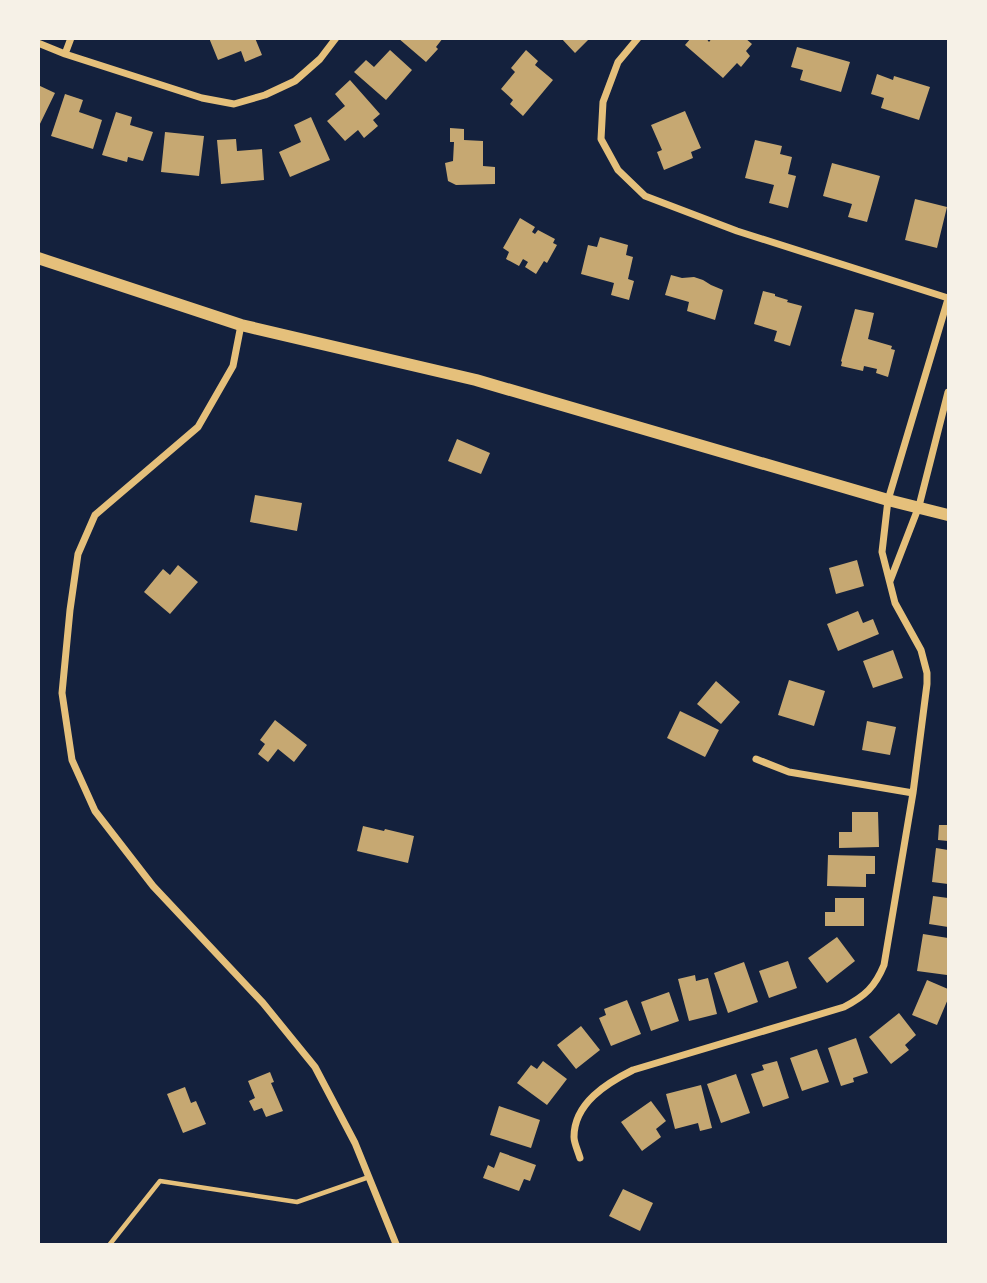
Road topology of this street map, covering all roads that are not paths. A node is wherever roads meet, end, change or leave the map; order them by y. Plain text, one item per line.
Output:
1 (71, 38) edge
2 (336, 38) edge
3 (638, 38) edge
4 (38, 43) edge
5 (65, 54) junction
6 (38, 258) edge
7 (948, 298) edge
8 (241, 325) junction
9 (948, 392) edge
10 (888, 499) junction
11 (919, 506) junction
12 (948, 514) edge
13 (889, 581) junction
14 (756, 759) dead end
15 (913, 793) junction
16 (580, 1158) dead end
17 (369, 1177) junction
18 (110, 1244) edge
19 (396, 1244) edge

1 - 5 street
2 - 5 street
3 - 7 street
4 - 5 street
6 - 8 main road
7 - 10 street
8 - 10 main road
8 - 17 street
9 - 11 street
10 - 11 main road
10 - 13 street
11 - 12 main road
11 - 13 street
13 - 15 street
14 - 15 street
15 - 16 street
17 - 18 lane
17 - 19 street

